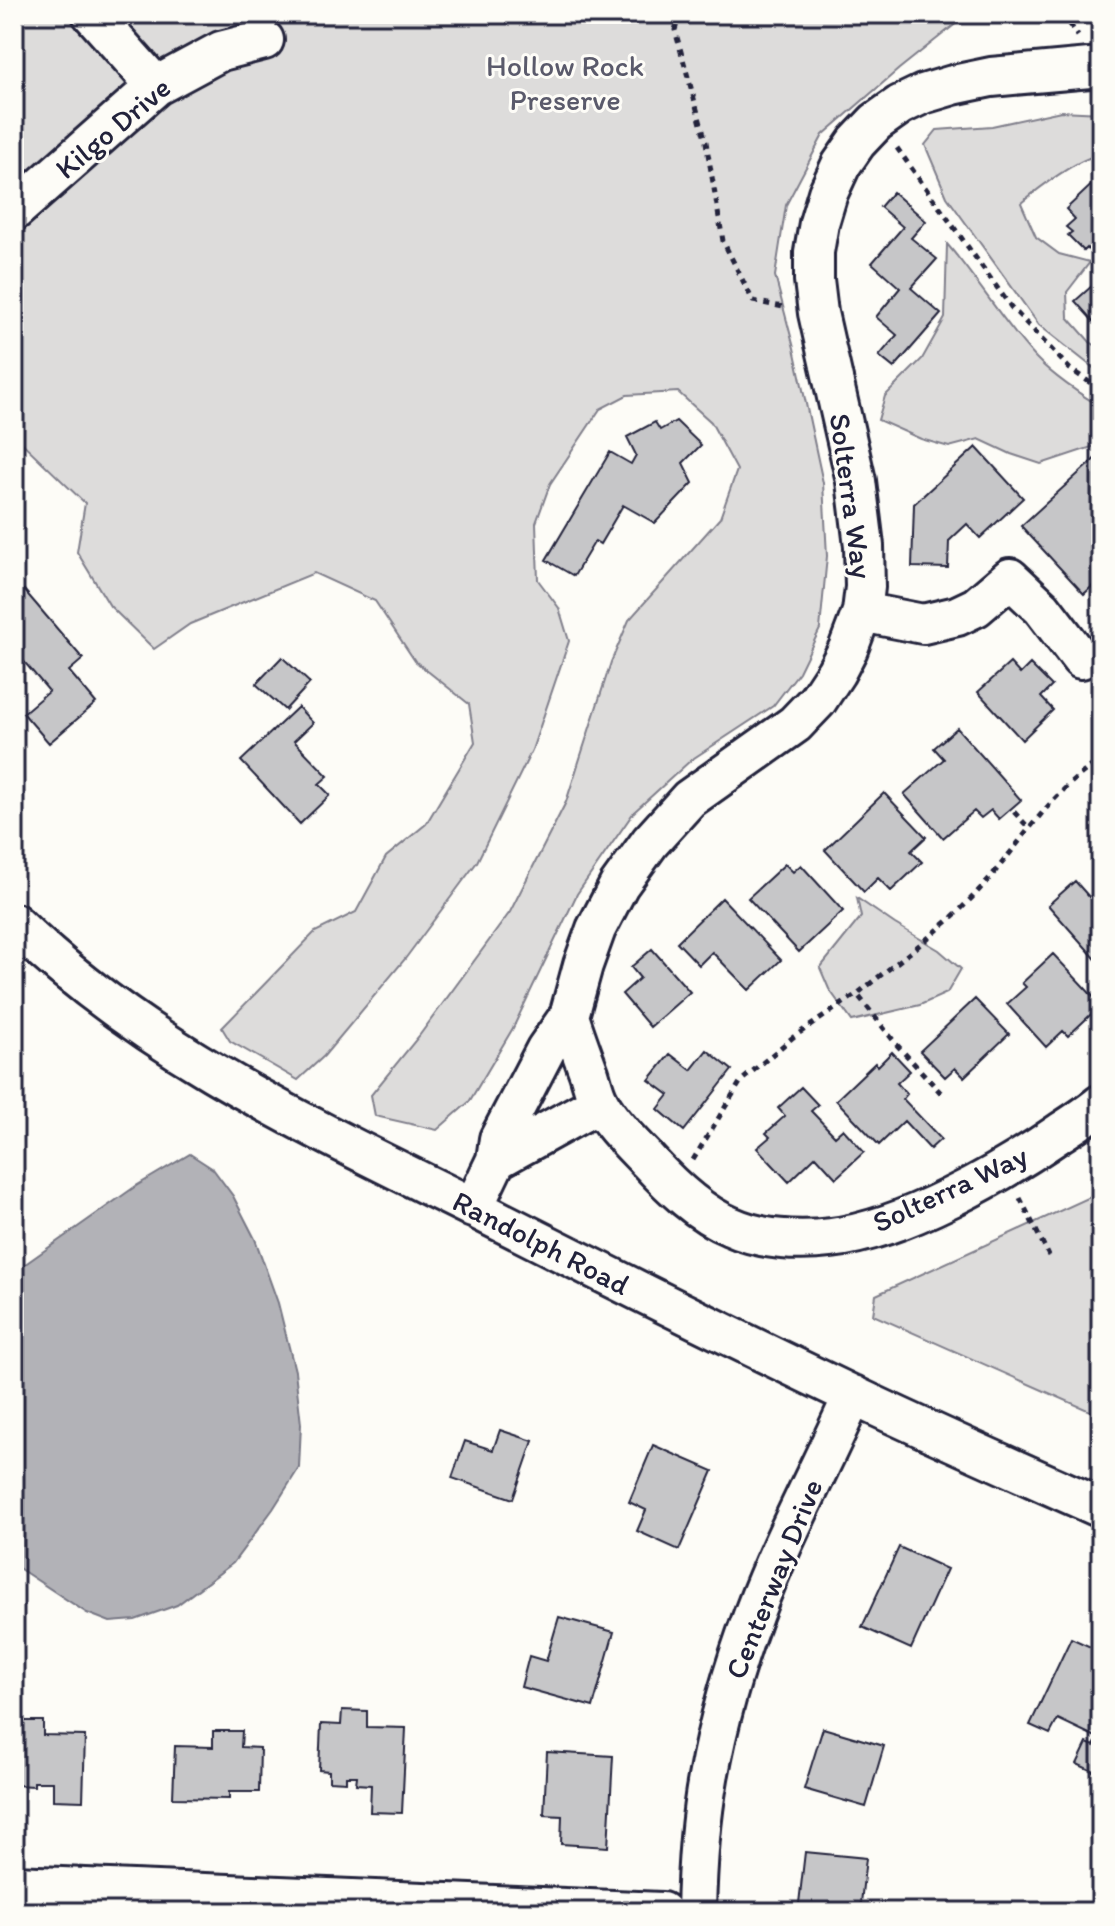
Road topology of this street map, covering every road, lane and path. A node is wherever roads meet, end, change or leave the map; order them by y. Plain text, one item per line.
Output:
1 (92, 14) edge
2 (680, 14) edge
3 (264, 40) dead end
4 (1101, 67) edge
5 (156, 86) junction
6 (876, 122) junction
7 (14, 211) edge
8 (818, 313) junction
9 (1101, 390) edge
10 (862, 612) junction
11 (1081, 659) dead end
12 (1101, 760) edge
13 (1014, 812) dead end
14 (1029, 828) junction
15 (14, 923) edge
16 (857, 994) junction
17 (569, 1016) junction
18 (941, 1093) dead end
19 (599, 1103) junction
20 (1101, 1104) edge
21 (496, 1160) junction
22 (1004, 1169) junction
23 (673, 1185) junction
24 (473, 1208) junction
25 (1049, 1256) dead end
26 (853, 1395) junction
27 (1101, 1508) edge
28 (14, 1885) edge
29 (662, 1912) edge
30 (696, 1912) edge

1 - 5 street
2 - 8 path
3 - 5 street, Kilgo Drive
4 - 6 street, Solterra Way
5 - 7 street, Kilgo Drive
6 - 8 street, Solterra Way
6 - 9 path
8 - 10 street, Solterra Way
10 - 11 street
10 - 17 street, Solterra Way
12 - 14 path
13 - 14 path
14 - 16 path
15 - 24 street, Randolph Road
16 - 18 path
16 - 23 path
17 - 19 street, Solterra Way
17 - 21 street, Solterra Way
19 - 21 street
19 - 23 street, Solterra Way
20 - 22 street, Solterra Way
21 - 24 street, Solterra Way
22 - 23 street, Solterra Way
22 - 25 path
24 - 26 street, Randolph Road
26 - 27 street, Randolph Road
26 - 30 street, Centerway Drive
28 - 29 street

